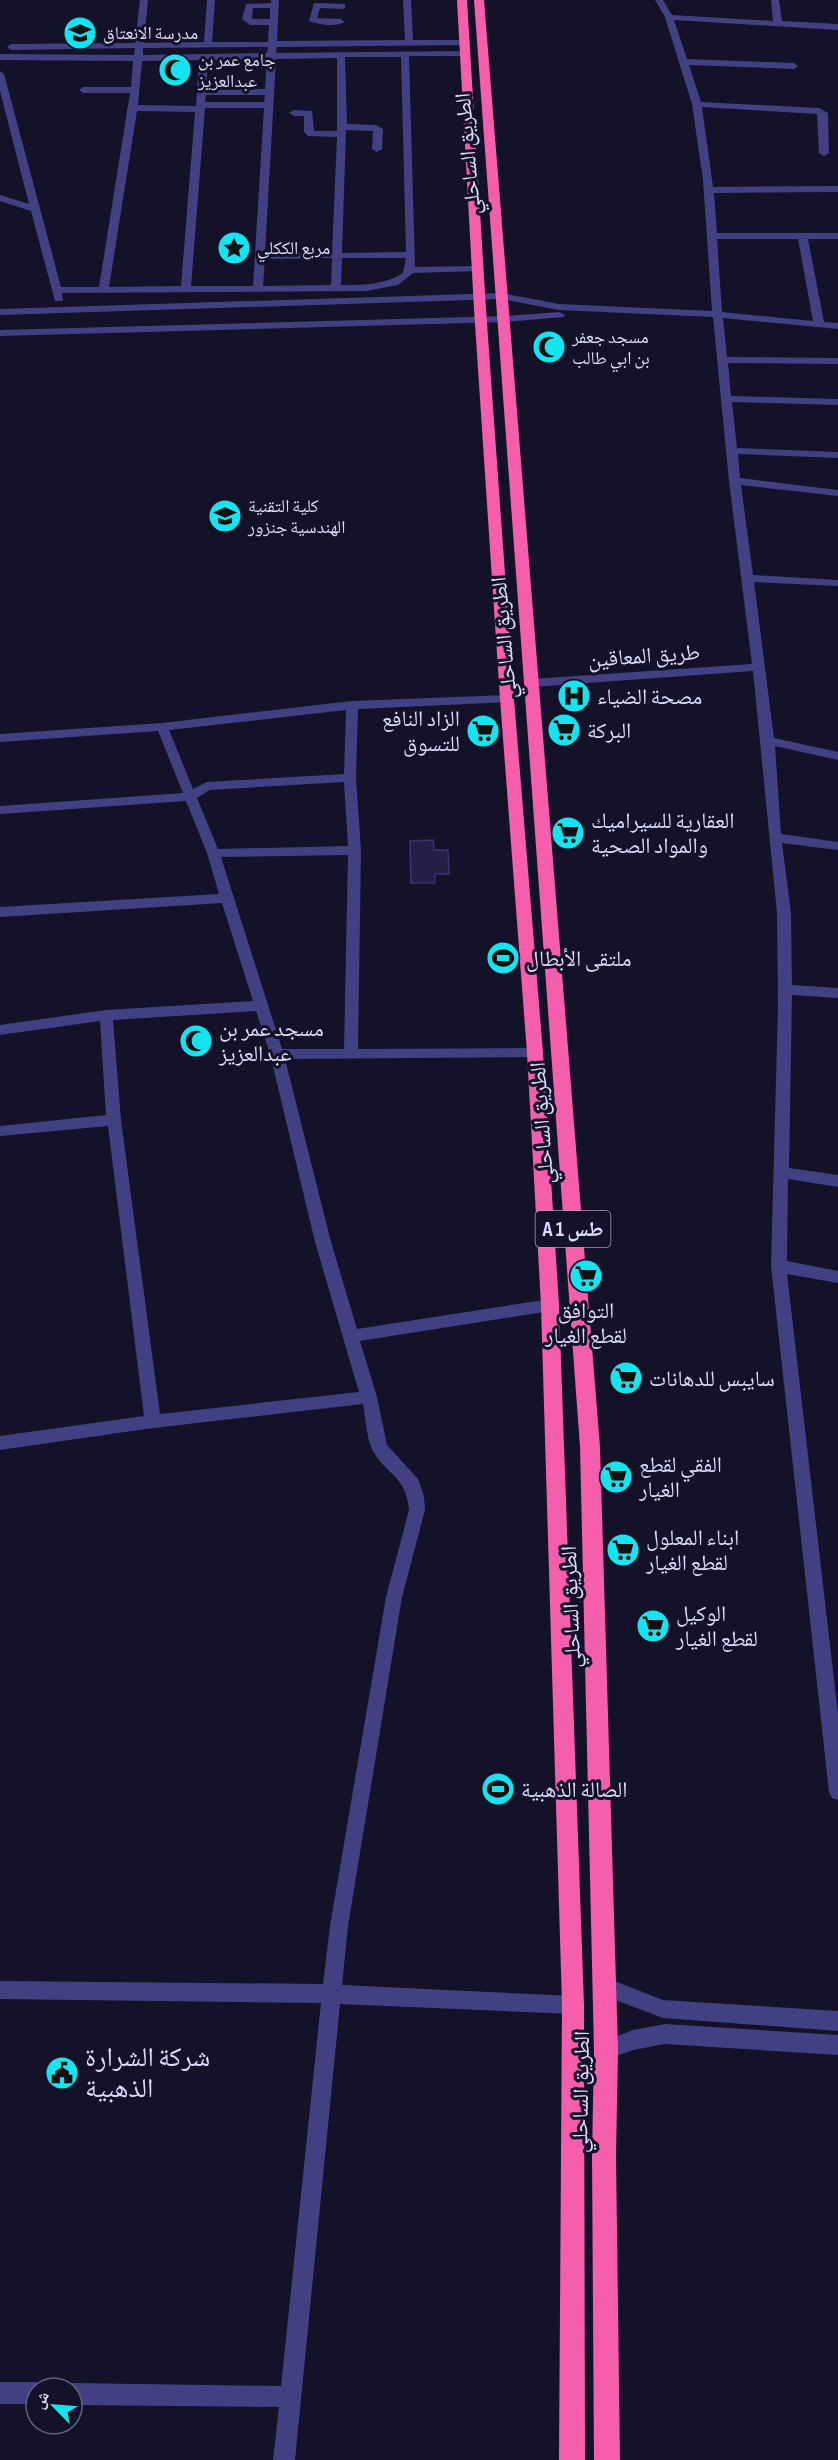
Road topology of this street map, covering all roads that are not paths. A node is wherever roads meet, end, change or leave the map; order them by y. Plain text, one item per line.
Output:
1 (144, 0) edge
2 (211, 0) edge
3 (407, 0) edge
4 (462, 0) edge
5 (478, 0) edge
6 (659, 0) edge
7 (775, 0) edge
8 (274, 3) edge
9 (342, 3) edge
10 (669, 17) junction
11 (274, 22) junction
12 (342, 22) junction
13 (778, 24) junction
14 (838, 27) edge
15 (409, 42) junction
16 (208, 44) junction
17 (341, 44) junction
18 (139, 45) junction
19 (272, 45) junction
20 (0, 48) edge
21 (464, 48) junction
22 (405, 55) junction
23 (341, 56) junction
24 (0, 57) edge
25 (272, 57) junction
26 (138, 58) junction
27 (204, 58) junction
28 (685, 62) junction
29 (794, 66) dead end
30 (0, 74) edge
31 (83, 90) dead end
32 (135, 90) junction
33 (201, 92) junction
34 (270, 92) junction
35 (697, 104) junction
36 (269, 105) junction
37 (200, 107) junction
38 (133, 108) junction
39 (294, 113) dead end
40 (341, 130) junction
41 (377, 149) dead end
42 (824, 153) dead end
43 (838, 189) edge
44 (708, 190) junction
45 (0, 198) edge
46 (36, 209) junction
47 (712, 236) junction
48 (838, 236) edge
49 (803, 237) junction
50 (336, 255) junction
51 (410, 255) junction
52 (260, 256) junction
53 (477, 269) junction
54 (409, 270) junction
55 (336, 288) junction
56 (186, 289) junction
57 (258, 289) junction
58 (57, 290) junction
59 (103, 290) junction
60 (479, 296) junction
61 (502, 296) junction
62 (63, 310) junction
63 (0, 312) edge
64 (480, 319) junction
65 (504, 319) junction
66 (718, 319) junction
67 (819, 324) junction
68 (838, 326) edge
69 (64, 331) junction
70 (838, 332) edge
71 (0, 333) edge
72 (722, 360) junction
73 (838, 361) edge
74 (726, 399) junction
75 (838, 402) edge
76 (732, 451) junction
77 (838, 455) edge
78 (735, 481) junction
79 (838, 492) edge
80 (747, 578) junction
81 (838, 583) edge
82 (758, 667) junction
83 (532, 683) junction
84 (507, 699) junction
85 (352, 705) junction
86 (162, 727) junction
87 (0, 738) edge
88 (768, 741) junction
89 (838, 756) edge
90 (350, 778) junction
91 (190, 797) junction
92 (0, 810) edge
93 (775, 838) junction
94 (838, 846) edge
95 (355, 850) junction
96 (213, 854) junction
97 (229, 898) junction
98 (0, 912) edge
99 (785, 990) junction
100 (838, 993) edge
101 (260, 1005) junction
102 (106, 1015) junction
103 (0, 1030) edge
104 (351, 1053) junction
105 (535, 1053) junction
106 (277, 1054) junction
107 (114, 1120) junction
108 (0, 1131) edge
109 (781, 1172) junction
110 (838, 1181) edge
111 (779, 1266) junction
112 (838, 1277) edge
113 (550, 1305) junction
114 (351, 1336) junction
115 (369, 1397) junction
116 (153, 1422) junction
117 (0, 1443) edge
118 (838, 1792) edge
119 (604, 1986) junction
120 (0, 1990) edge
121 (331, 1994) junction
122 (573, 2005) junction
123 (663, 2009) junction
124 (838, 2021) edge
125 (665, 2034) junction
126 (838, 2045) edge
127 (606, 2050) junction
128 (0, 2393) edge
129 (24, 2393) edge
130 (84, 2394) edge
131 (290, 2397) junction
132 (284, 2460) edge
133 (572, 2460) edge
134 (607, 2460) edge

1 - 18 street
2 - 16 street
3 - 15 street
4 - 21 highway, الطريق الساحلي / A 1 طس
5 - 61 highway, الطريق الساحلي / A 1 طس
6 - 10 street
7 - 13 street
8 - 11 street
8 - 11 street
9 - 12 street
9 - 12 street
10 - 13 street
10 - 28 street
11 - 19 street
12 - 17 street
13 - 14 street
15 - 17 street
15 - 21 street
16 - 18 street
16 - 19 street
17 - 19 street
18 - 20 street
18 - 26 street
19 - 25 street
21 - 22 street
21 - 53 highway, الطريق الساحلي / A 1 طس
22 - 23 street
22 - 51 street
23 - 25 street
23 - 40 street
24 - 26 street
25 - 27 street
25 - 34 street
26 - 27 street
26 - 32 street
27 - 33 street
28 - 29 street
28 - 35 street
30 - 46 street
31 - 32 street
32 - 38 street
33 - 34 street
33 - 37 street
34 - 36 street
35 - 42 street
35 - 44 street
36 - 37 street
36 - 52 street
37 - 38 street
37 - 56 street
38 - 59 street
39 - 40 street
40 - 41 street
40 - 50 street
43 - 44 street
44 - 47 street
45 - 46 street
46 - 58 street
47 - 49 street
47 - 66 street
48 - 49 street
49 - 67 street
50 - 51 street
50 - 52 street
50 - 55 street
51 - 54 street
52 - 57 street
53 - 54 street
53 - 60 highway, الطريق الساحلي / A 1 طس
54 - 55 street
55 - 57 street
56 - 57 street
56 - 59 street
58 - 59 street
58 - 62 street
60 - 61 street
60 - 62 street
60 - 64 highway, الطريق الساحلي / A 1 طس
61 - 65 highway, الطريق الساحلي / A 1 طس
61 - 66 street
62 - 63 street
62 - 69 street
64 - 65 street
64 - 69 street
64 - 84 highway, الطريق الساحلي / A 1 طس
65 - 66 street
65 - 83 highway, الطريق الساحلي / A 1 طس
66 - 67 street
66 - 70 street
66 - 72 street
67 - 68 street
69 - 71 street
72 - 73 street
72 - 74 street
74 - 75 street
74 - 76 street
76 - 77 street
76 - 78 street
78 - 79 street
78 - 80 street
80 - 81 street
80 - 82 street
82 - 83 street, طريق المعاقين
82 - 88 street
83 - 119 highway, الطريق الساحلي / A 1 طس
84 - 85 street
84 - 105 highway, الطريق الساحلي / A 1 طس
85 - 86 street
85 - 90 street
86 - 87 street
86 - 91 street
88 - 89 street
88 - 93 street
90 - 91 street
90 - 95 street
91 - 92 street
91 - 96 street
93 - 94 street
93 - 99 street
95 - 96 street
95 - 104 street
96 - 97 street
97 - 98 street
97 - 101 street
99 - 100 street
99 - 109 street
101 - 102 street
101 - 106 street
102 - 103 street
102 - 107 street
104 - 105 street
104 - 106 street
105 - 113 highway, الطريق الساحلي / A 1 طس
106 - 114 street
107 - 108 street
107 - 116 street
109 - 110 street
109 - 111 street
111 - 112 street
111 - 118 street
113 - 114 street
113 - 122 highway, الطريق الساحلي / A 1 طس
114 - 115 street
115 - 116 street
115 - 121 street
116 - 117 street
119 - 123 street
119 - 127 highway, الطريق الساحلي / A 1 طس
120 - 121 street
121 - 122 street
121 - 131 street
122 - 133 highway, الطريق الساحلي / A 1 طس
123 - 124 street
123 - 125 street
125 - 126 street
125 - 127 street
127 - 134 highway, الطريق الساحلي / A 1 طس
128 - 129 street
130 - 131 street
131 - 132 street

